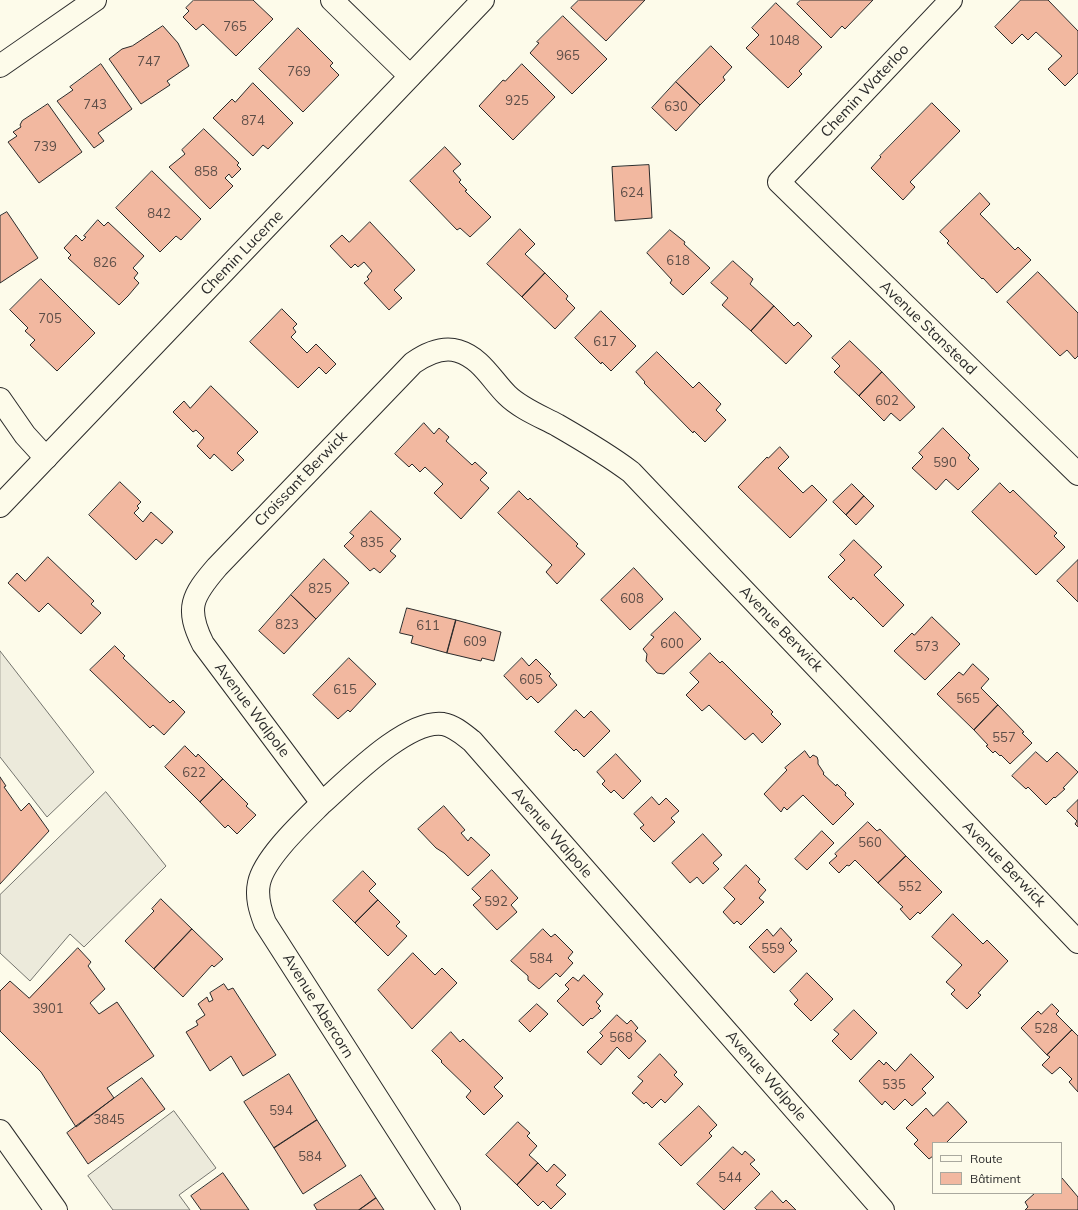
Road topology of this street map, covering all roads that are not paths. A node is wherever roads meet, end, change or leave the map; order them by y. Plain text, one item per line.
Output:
1 (95, 0) edge
2 (332, 0) edge
3 (483, 0) edge
4 (951, 0) edge
5 (0, 66) edge
6 (410, 76) junction
7 (779, 182) joint
8 (457, 350) joint
9 (0, 399) edge
10 (46, 458) junction
11 (1078, 474) edge
12 (0, 506) edge
13 (203, 644) joint
14 (322, 803) junction
15 (1078, 942) edge
16 (0, 1131) edge
17 (56, 1210) edge
18 (449, 1210) edge
19 (884, 1210) edge

1 - 5 street
2 - 6 street
3 - 6 street, Chemin Lucerne
4 - 7 street, Chemin Waterloo
6 - 10 street, Chemin Lucerne
7 - 11 street, Avenue Stanstead
8 - 13 street, Croissant Berwick
8 - 15 street, Avenue Berwick
9 - 10 street
10 - 12 street, Chemin Lucerne
13 - 14 street, Avenue Walpole
14 - 18 street, Avenue Abercorn
14 - 19 street, Avenue Walpole
16 - 17 street

